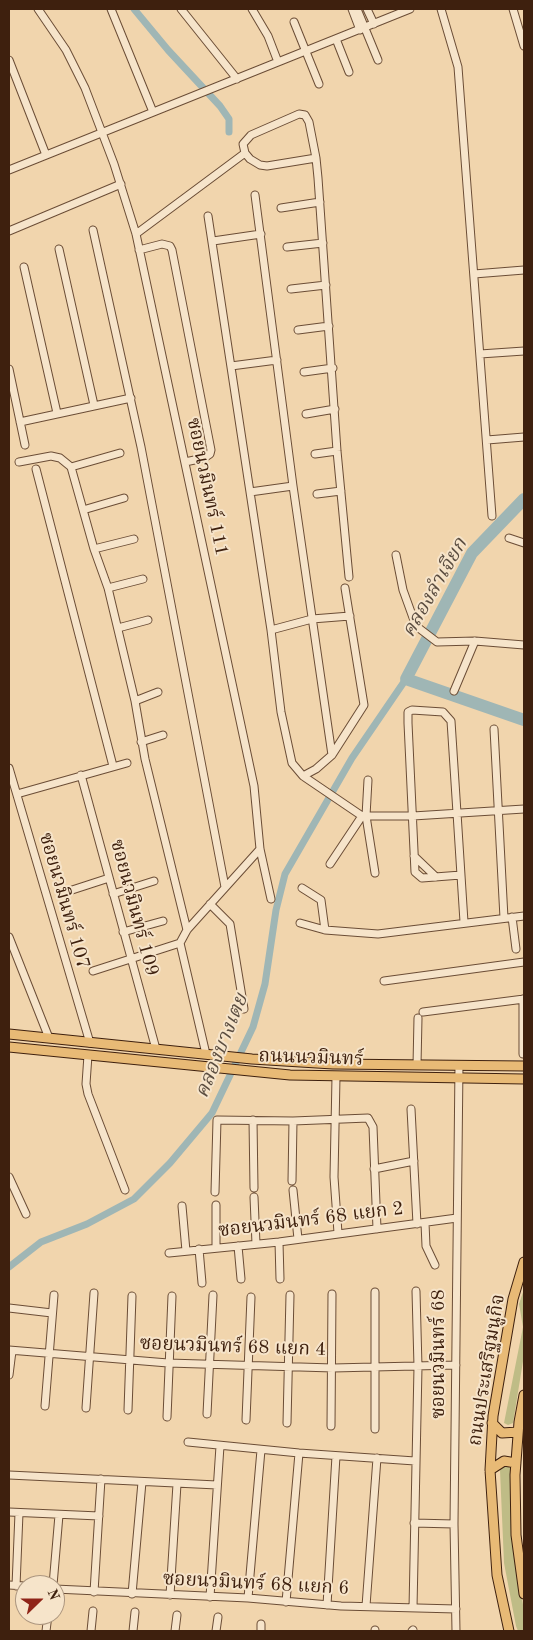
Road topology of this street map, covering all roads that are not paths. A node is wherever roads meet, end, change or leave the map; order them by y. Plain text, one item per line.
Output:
1 (38, 9) edge
2 (112, 9) edge
3 (181, 9) edge
4 (252, 9) edge
5 (352, 9) edge
6 (357, 9) edge
7 (368, 9) edge
8 (410, 9) edge
9 (442, 9) edge
10 (513, 9) edge
11 (294, 22) dead end
12 (374, 24) junction
13 (363, 29) junction
14 (336, 39) junction
15 (524, 46) edge
16 (306, 51) junction
17 (9, 60) edge
18 (378, 60) dead end
19 (278, 62) junction
20 (348, 72) dead end
21 (12, 76) edge
22 (237, 79) junction
23 (319, 84) dead end
24 (153, 112) junction
25 (103, 132) junction
26 (245, 153) junction
27 (46, 155) junction
28 (316, 158) junction
29 (9, 170) edge
30 (121, 184) junction
31 (255, 195) dead end
32 (320, 202) junction
33 (281, 208) dead end
34 (208, 216) dead end
35 (93, 230) dead end
36 (9, 231) edge
37 (136, 234) junction
38 (261, 234) junction
39 (213, 241) junction
40 (323, 243) junction
41 (287, 248) dead end
42 (59, 249) dead end
43 (139, 250) junction
44 (24, 267) dead end
45 (524, 270) edge
46 (474, 274) junction
47 (326, 285) junction
48 (291, 289) dead end
49 (329, 326) junction
50 (298, 330) dead end
51 (524, 351) edge
52 (480, 354) junction
53 (277, 360) junction
54 (231, 366) junction
55 (333, 368) junction
56 (9, 369) edge
57 (304, 372) dead end
58 (131, 398) junction
59 (94, 406) junction
60 (335, 409) junction
61 (57, 414) junction
62 (306, 414) dead end
63 (20, 422) junction
64 (524, 437) edge
65 (487, 440) junction
66 (25, 445) dead end
67 (337, 451) junction
68 (120, 453) dead end
69 (315, 454) dead end
70 (19, 462) dead end
71 (185, 462) junction
72 (71, 467) junction
73 (36, 469) dead end
74 (293, 486) junction
75 (341, 491) junction
76 (250, 492) junction
77 (317, 494) dead end
78 (124, 498) dead end
79 (83, 510) junction
80 (492, 516) dead end
81 (509, 538) dead end
82 (134, 539) dead end
83 (524, 543) edge
84 (94, 549) junction
85 (396, 555) dead end
86 (349, 577) dead end
87 (143, 579) dead end
88 (108, 588) junction
89 (346, 588) dead end
90 (350, 616) junction
91 (312, 619) junction
92 (148, 620) dead end
93 (118, 628) junction
94 (271, 630) junction
95 (475, 641) junction
96 (524, 645) edge
97 (454, 691) dead end
98 (158, 692) dead end
99 (135, 701) junction
100 (494, 729) dead end
101 (163, 735) dead end
102 (141, 742) junction
103 (332, 755) junction
104 (127, 763) dead end
105 (113, 766) junction
106 (9, 768) edge
107 (81, 776) junction
108 (303, 776) junction
109 (368, 780) dead end
110 (17, 794) junction
111 (524, 810) edge
112 (499, 812) junction
113 (457, 813) junction
114 (364, 816) junction
115 (412, 816) junction
116 (260, 849) junction
117 (414, 856) junction
118 (330, 864) dead end
119 (375, 873) dead end
120 (461, 875) junction
121 (436, 877) junction
122 (109, 878) junction
123 (154, 881) dead end
124 (225, 887) junction
125 (302, 888) dead end
126 (69, 891) dead end
127 (113, 894) junction
128 (271, 899) dead end
129 (210, 904) junction
130 (524, 916) edge
131 (508, 918) junction
132 (164, 921) dead end
133 (464, 922) junction
134 (300, 923) dead end
135 (188, 930) junction
136 (326, 930) junction
137 (124, 932) junction
138 (9, 937) edge
139 (180, 943) junction
140 (516, 949) dead end
141 (131, 959) junction
142 (524, 962) edge
143 (93, 971) dead end
144 (384, 981) dead end
145 (524, 999) edge
146 (244, 1009) dead end
147 (423, 1012) dead end
148 (418, 1018) dead end
149 (9, 1034) edge
150 (49, 1038) junction
151 (90, 1043) junction
152 (9, 1047) edge
153 (156, 1049) junction
154 (206, 1054) junction
155 (523, 1054) edge
156 (88, 1055) junction
157 (418, 1065) junction
158 (460, 1065) junction
159 (524, 1066) edge
160 (336, 1076) junction
161 (460, 1078) junction
162 (524, 1079) edge
163 (411, 1109) dead end
164 (253, 1120) junction
165 (334, 1120) junction
166 (293, 1121) junction
167 (414, 1161) junction
168 (374, 1169) junction
169 (9, 1177) edge
170 (292, 1181) dead end
171 (254, 1188) dead end
172 (125, 1190) dead end
173 (292, 1190) dead end
174 (216, 1192) dead end
175 (254, 1197) dead end
176 (216, 1205) dead end
177 (182, 1206) dead end
178 (26, 1214) dead end
179 (456, 1218) junction
180 (421, 1223) junction
181 (377, 1229) junction
182 (338, 1233) junction
183 (298, 1239) junction
184 (279, 1242) junction
185 (256, 1244) junction
186 (238, 1246) junction
187 (216, 1247) junction
188 (200, 1249) junction
189 (186, 1251) junction
190 (169, 1253) dead end
191 (524, 1262) edge
192 (434, 1265) dead end
193 (241, 1279) dead end
194 (280, 1279) dead end
195 (202, 1283) dead end
196 (416, 1291) dead end
197 (375, 1292) dead end
198 (94, 1293) dead end
199 (332, 1294) dead end
200 (54, 1295) dead end
201 (213, 1295) dead end
202 (290, 1295) dead end
203 (132, 1296) dead end
204 (172, 1296) dead end
205 (251, 1298) dead end
206 (9, 1308) edge
207 (52, 1313) junction
208 (10, 1350) edge
209 (51, 1354) junction
210 (90, 1357) junction
211 (130, 1360) junction
212 (168, 1362) junction
213 (210, 1363) junction
214 (249, 1363) junction
215 (456, 1364) junction
216 (289, 1365) junction
217 (376, 1367) junction
218 (418, 1367) junction
219 (333, 1368) junction
220 (9, 1375) edge
221 (524, 1395) edge
222 (45, 1406) dead end
223 (86, 1408) dead end
224 (128, 1410) dead end
225 (207, 1414) dead end
226 (167, 1417) dead end
227 (246, 1420) dead end
228 (287, 1423) dead end
229 (492, 1423) junction
230 (522, 1423) edge
231 (331, 1426) dead end
232 (375, 1429) dead end
233 (518, 1432) junction
234 (188, 1442) dead end
235 (220, 1446) junction
236 (261, 1450) junction
237 (299, 1453) junction
238 (336, 1456) junction
239 (377, 1458) junction
240 (415, 1461) junction
241 (516, 1463) junction
242 (490, 1470) junction
243 (9, 1475) edge
244 (101, 1480) junction
245 (142, 1482) junction
246 (177, 1484) junction
247 (217, 1485) junction
248 (9, 1512) edge
249 (20, 1513) junction
250 (58, 1515) junction
251 (99, 1516) junction
252 (414, 1523) junction
253 (454, 1524) junction
254 (54, 1575) edge
255 (12, 1585) edge
256 (65, 1590) edge
257 (94, 1592) junction
258 (132, 1594) junction
259 (524, 1594) edge
260 (170, 1596) junction
261 (210, 1597) junction
262 (248, 1598) junction
263 (286, 1602) junction
264 (327, 1604) junction
265 (366, 1606) junction
266 (413, 1608) junction
267 (456, 1609) junction
268 (93, 1612) dead end
269 (135, 1612) dead end
270 (177, 1615) dead end
271 (218, 1617) dead end
272 (91, 1631) edge
273 (133, 1631) edge
274 (175, 1631) edge
275 (216, 1631) edge
276 (456, 1631) edge
277 (509, 1631) edge

1 - 25 street, ซอยนวมินทร์ 111
2 - 24 street
3 - 22 street
4 - 19 street
5 - 13 street
6 - 13 street
7 - 12 street
8 - 12 street
9 - 46 street
10 - 15 street
11 - 16 street
12 - 13 street
13 - 14 street
13 - 18 street
14 - 16 street
14 - 20 street
16 - 19 street
16 - 23 street
17 - 21 street
19 - 22 street
21 - 27 street
22 - 24 street
24 - 25 street
25 - 27 street
25 - 30 street, ซอยนวมินทร์ 111
26 - 28 street
26 - 28 street
26 - 37 street
27 - 29 street
28 - 32 street
30 - 36 street
30 - 37 street, ซอยนวมินทร์ 111
31 - 38 street
32 - 33 street
32 - 40 street
34 - 39 street
35 - 58 street
37 - 43 street, ซอยนวมินทร์ 111
38 - 39 street
38 - 53 street
39 - 54 street
40 - 41 street
40 - 47 street
42 - 59 street
43 - 71 street, ซอยนวมินทร์ 111
43 - 71 street
44 - 61 street
45 - 46 street
46 - 52 street
47 - 48 street
47 - 49 street
49 - 50 street
49 - 55 street
51 - 52 street
52 - 65 street
53 - 54 street
53 - 74 street
54 - 76 street
55 - 57 street
55 - 60 street
56 - 63 street
58 - 59 street
58 - 124 street
59 - 61 street
60 - 62 street
60 - 67 street
61 - 63 street
63 - 66 street
64 - 65 street
65 - 80 street
67 - 69 street
67 - 75 street
68 - 72 street
70 - 72 street
71 - 116 street, ซอยนวมินทร์ 111
72 - 79 street
73 - 105 street
74 - 76 street
74 - 91 street
75 - 77 street
75 - 86 street
76 - 94 street
78 - 79 street
79 - 84 street
81 - 83 street
82 - 84 street
84 - 88 street
85 - 95 street
87 - 88 street
88 - 93 street
89 - 90 street
90 - 91 street
90 - 103 street
91 - 94 street
91 - 103 street
92 - 93 street
93 - 99 street
94 - 108 street
95 - 96 street
95 - 97 street
98 - 99 street
99 - 102 street
100 - 112 street
101 - 102 street
102 - 135 street
103 - 108 street
104 - 105 street
105 - 107 street
106 - 110 street, ซอยนวมินทร์ 107
107 - 110 street
107 - 122 street, ซอยนวมินทร์ 109
108 - 114 street
109 - 114 street
110 - 151 street, ซอยนวมินทร์ 107
111 - 112 street
112 - 113 street
112 - 131 street
113 - 115 street
113 - 115 street
113 - 120 street
114 - 115 street
114 - 118 street
114 - 119 street
115 - 117 street
116 - 124 street
116 - 128 street, ซอยนวมินทร์ 111
117 - 121 street
117 - 121 street
120 - 121 street
120 - 133 street
122 - 126 street
122 - 127 street, ซอยนวมินทร์ 109
123 - 127 street
124 - 129 street
125 - 136 street
127 - 137 street, ซอยนวมินทร์ 109
129 - 135 street
129 - 146 street
130 - 131 street
131 - 133 street
131 - 140 street
132 - 137 street
133 - 136 street
134 - 136 street
135 - 139 street
137 - 141 street, ซอยนวมินทร์ 109
138 - 150 street
139 - 141 street
139 - 154 street
141 - 143 street
141 - 153 street, ซอยนวมินทร์ 109
142 - 144 street
145 - 147 street
145 - 155 street
148 - 157 street
149 - 150 main road, ถนนนวมินทร์
150 - 151 main road, ถนนนวมินทร์
151 - 153 main road, ถนนนวมินทร์
152 - 156 main road, ถนนนวมินทร์
153 - 154 main road, ถนนนวมินทร์
154 - 157 main road, ถนนนวมินทร์
156 - 160 main road, ถนนนวมินทร์
156 - 172 street
157 - 158 main road, ถนนนวมินทร์
158 - 159 main road, ถนนนวมินทร์
158 - 161 street, ซอยนวมินทร์ 68
160 - 161 main road, ถนนนวมินทร์
160 - 165 street
161 - 162 main road, ถนนนวมินทร์
161 - 179 street, ซอยนวมินทร์ 68
163 - 167 street
164 - 166 street
164 - 171 street
164 - 174 street
165 - 166 street
165 - 168 street
165 - 182 street
166 - 170 street
167 - 168 street
167 - 180 street
168 - 181 street
169 - 178 street
173 - 183 street
175 - 185 street
176 - 187 street
177 - 189 street
179 - 180 street, ซอยนวมินทร์ 68 แยก 2
179 - 215 street, ซอยนวมินทร์ 68
180 - 181 street, ซอยนวมินทร์ 68 แยก 2
180 - 192 street
181 - 182 street, ซอยนวมินทร์ 68 แยก 2
182 - 183 street, ซอยนวมินทร์ 68 แยก 2
183 - 184 street, ซอยนวมินทร์ 68 แยก 2
184 - 185 street, ซอยนวมินทร์ 68 แยก 2
184 - 194 street
185 - 186 street, ซอยนวมินทร์ 68 แยก 2
186 - 187 street, ซอยนวมินทร์ 68 แยก 2
186 - 193 street
187 - 188 street, ซอยนวมินทร์ 68 แยก 2
188 - 189 street, ซอยนวมินทร์ 68 แยก 2
188 - 195 street
189 - 190 street, ซอยนวมินทร์ 68 แยก 2
191 - 229 main road, ถนนประเสริฐมนูกิจ
196 - 218 street
197 - 217 street
198 - 210 street
199 - 219 street
200 - 207 street
201 - 213 street
202 - 216 street
203 - 211 street
204 - 212 street
205 - 214 street
206 - 207 street
207 - 209 street
208 - 209 street, ซอยนวมินทร์ 68 แยก 4
208 - 220 street
209 - 210 street, ซอยนวมินทร์ 68 แยก 4
209 - 222 street
210 - 211 street, ซอยนวมินทร์ 68 แยก 4
210 - 223 street
211 - 212 street, ซอยนวมินทร์ 68 แยก 4
211 - 224 street
212 - 213 street, ซอยนวมินทร์ 68 แยก 4
212 - 226 street
213 - 214 street, ซอยนวมินทร์ 68 แยก 4
213 - 225 street
214 - 216 street, ซอยนวมินทร์ 68 แยก 4
214 - 227 street
215 - 218 street, ซอยนวมินทร์ 68 แยก 4
215 - 253 street, ซอยนวมินทร์ 68
216 - 219 street, ซอยนวมินทร์ 68 แยก 4
216 - 228 street
217 - 218 street, ซอยนวมินทร์ 68 แยก 4
217 - 219 street, ซอยนวมินทร์ 68 แยก 4
217 - 232 street
218 - 240 street
219 - 231 street
221 - 230 main road
229 - 233 main road
229 - 242 main road, ถนนประเสริฐมนูกิจ
230 - 233 main road
233 - 241 main road
234 - 235 street
235 - 236 street
235 - 247 street
236 - 237 street
236 - 262 street
237 - 238 street
237 - 263 street
238 - 239 street
238 - 264 street
239 - 240 street
239 - 265 street
240 - 252 street
241 - 242 main road
241 - 259 main road
242 - 277 main road, ถนนประเสริฐมนูกิจ
243 - 244 street
244 - 245 street
244 - 251 street
245 - 246 street
245 - 258 street
246 - 247 street
246 - 260 street
247 - 261 street
248 - 249 street
249 - 250 street
249 - 255 street
250 - 251 street
250 - 254 street
251 - 257 street
252 - 253 street
252 - 266 street
253 - 267 street, ซอยนวมินทร์ 68
256 - 257 street, ซอยนวมินทร์ 68 แยก 6
257 - 258 street, ซอยนวมินทร์ 68 แยก 6
258 - 260 street, ซอยนวมินทร์ 68 แยก 6
260 - 261 street, ซอยนวมินทร์ 68 แยก 6
261 - 262 street, ซอยนวมินทร์ 68 แยก 6
262 - 263 street, ซอยนวมินทร์ 68 แยก 6
263 - 264 street, ซอยนวมินทร์ 68 แยก 6
264 - 265 street, ซอยนวมินทร์ 68 แยก 6
265 - 266 street, ซอยนวมินทร์ 68 แยก 6
266 - 267 street, ซอยนวมินทร์ 68 แยก 6
267 - 276 street, ซอยนวมินทร์ 68
268 - 272 street
269 - 273 street
270 - 274 street
271 - 275 street

